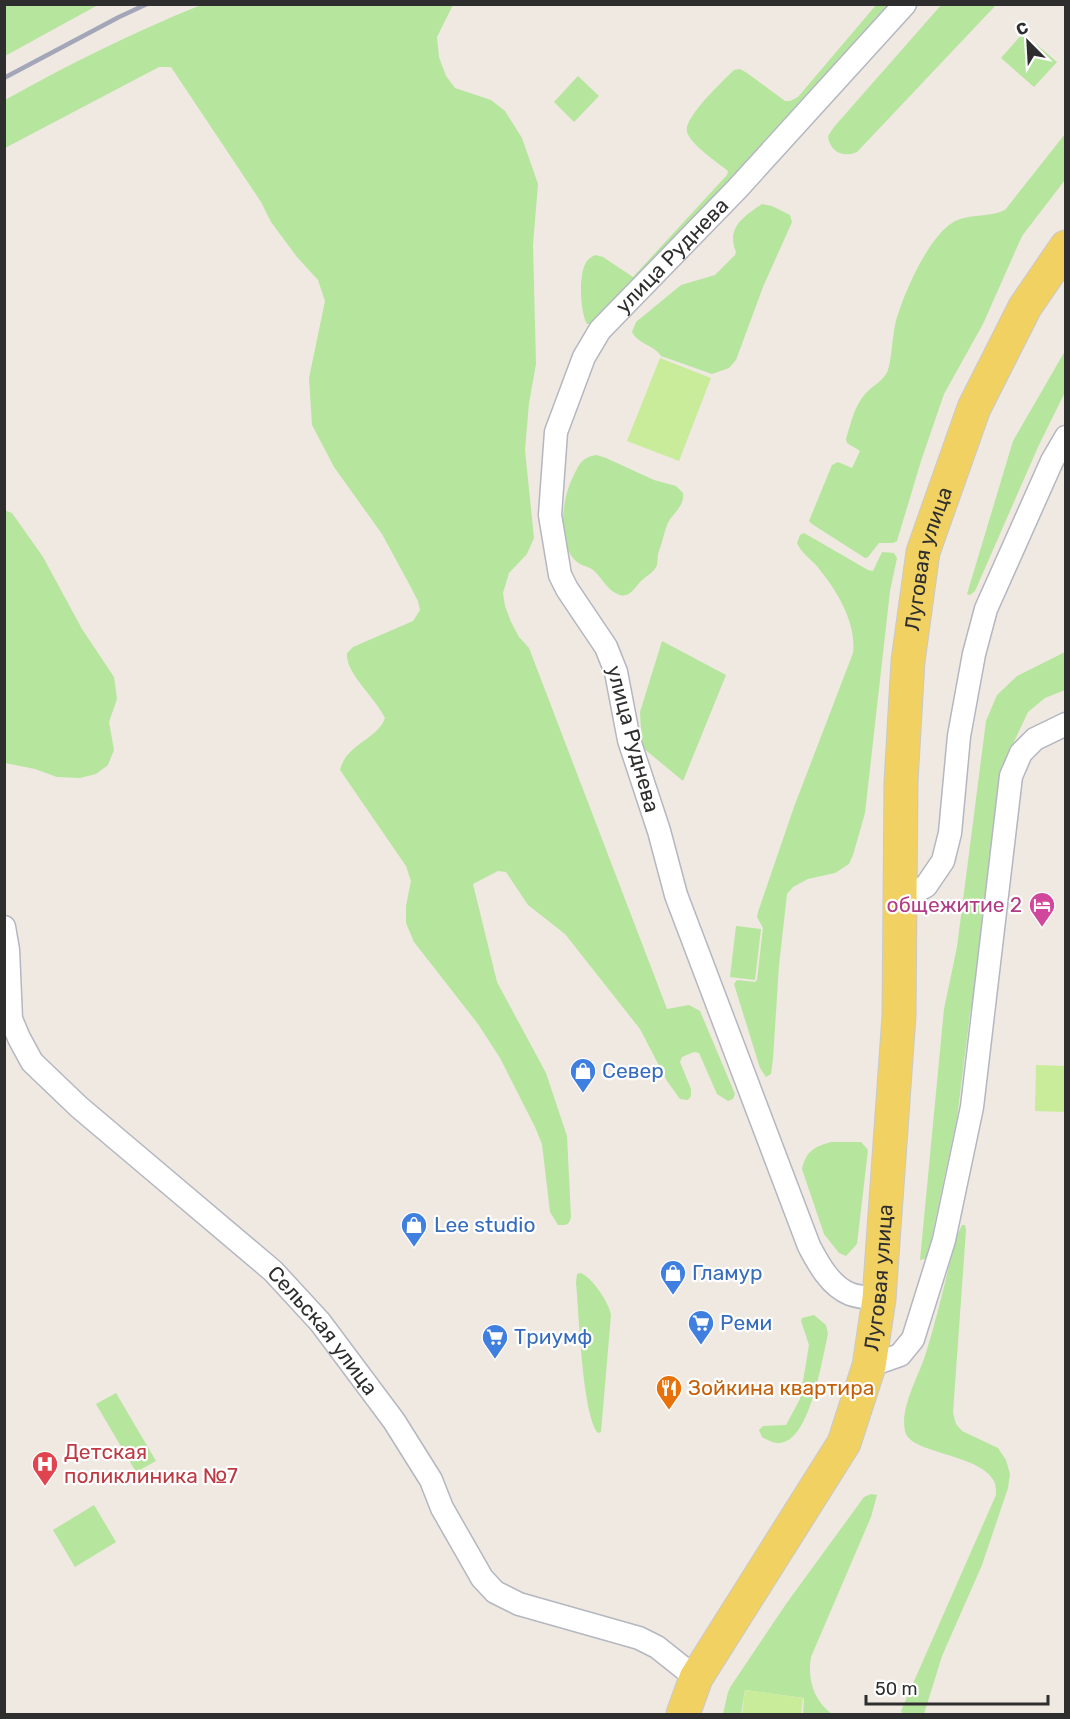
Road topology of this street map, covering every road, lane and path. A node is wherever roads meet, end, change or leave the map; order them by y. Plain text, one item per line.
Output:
1 (905, 4) edge
2 (1065, 247) edge
3 (1065, 437) edge
4 (1065, 724) edge
5 (900, 900) junction
6 (4, 927) edge
7 (879, 1299) junction
8 (869, 1366) junction
9 (696, 1678) junction
10 (683, 1714) edge

1 - 7 street, улица Руднева
2 - 5 main road, Луговая улица
3 - 5 street
4 - 8 street
5 - 7 main road, Луговая улица
6 - 9 street, Сельская улица
7 - 8 main road, Луговая улица
8 - 9 main road, Луговая улица
9 - 10 main road, Луговая улица

